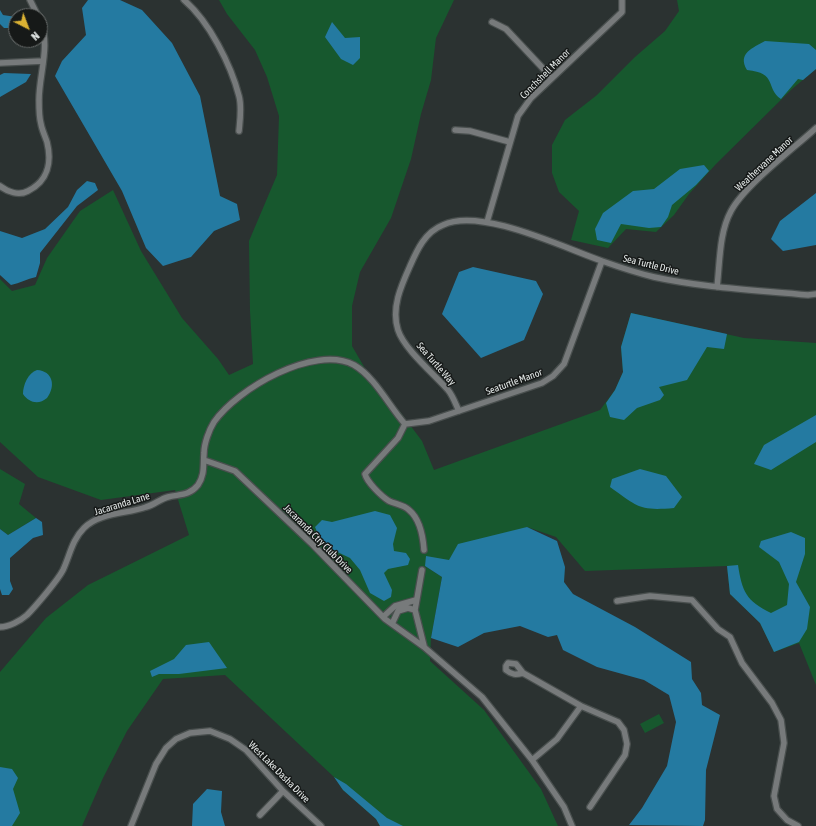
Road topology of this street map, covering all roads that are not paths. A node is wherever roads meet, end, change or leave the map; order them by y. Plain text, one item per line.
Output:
1 (184, 0) edge
2 (622, 0) edge
3 (492, 22) dead end
4 (44, 48) edge
5 (43, 61) junction
6 (0, 63) edge
7 (552, 78) junction
8 (816, 128) edge
9 (455, 130) dead end
10 (239, 131) dead end
11 (510, 142) junction
12 (0, 186) edge
13 (487, 222) junction
14 (602, 261) junction
15 (717, 286) junction
16 (816, 294) edge
17 (398, 330) joint
18 (459, 411) junction
19 (405, 424) junction
20 (204, 460) junction
21 (424, 550) dead end
22 (422, 570) dead end
23 (416, 600) junction
24 (617, 601) dead end
25 (415, 610) junction
26 (382, 617) junction
27 (392, 624) junction
28 (0, 628) edge
29 (424, 647) junction
30 (523, 673) dead end
31 (581, 706) junction
32 (532, 760) junction
33 (283, 791) junction
34 (590, 807) dead end
35 (260, 815) dead end
36 (131, 826) edge
37 (321, 826) edge
38 (572, 826) edge
39 (798, 826) edge

1 - 10 street
2 - 7 street, Conchshell Manor
3 - 7 street
4 - 5 street
5 - 6 street
5 - 12 street
7 - 11 street, Conchshell Manor
8 - 15 street, Weathervane Manor
9 - 11 street
11 - 13 street, Conchshell Manor
13 - 14 street, Sea Turtle Drive
13 - 17 street, Sea Turtle Drive
14 - 15 street, Sea Turtle Drive
14 - 18 street, Seaturtle Manor
15 - 16 street, Sea Turtle Drive
17 - 18 street, Sea Turtle Way
18 - 19 street, Seaturtle Manor
19 - 20 street, Jacaranda Lane
19 - 21 street
20 - 26 street, Jacaranda Ctry Club Drive
20 - 28 street, Jacaranda Lane
22 - 23 street
23 - 25 street
23 - 26 street
24 - 39 street
25 - 27 street
25 - 29 street
26 - 27 street, Jacaranda Ctry Club Drive
27 - 29 street, Jacaranda Ctry Club Drive
29 - 32 street
30 - 31 street
31 - 32 street
31 - 34 street
32 - 38 street
33 - 35 street
33 - 36 street, West Lake Dasha Drive
33 - 37 street, West Lake Dasha Drive

